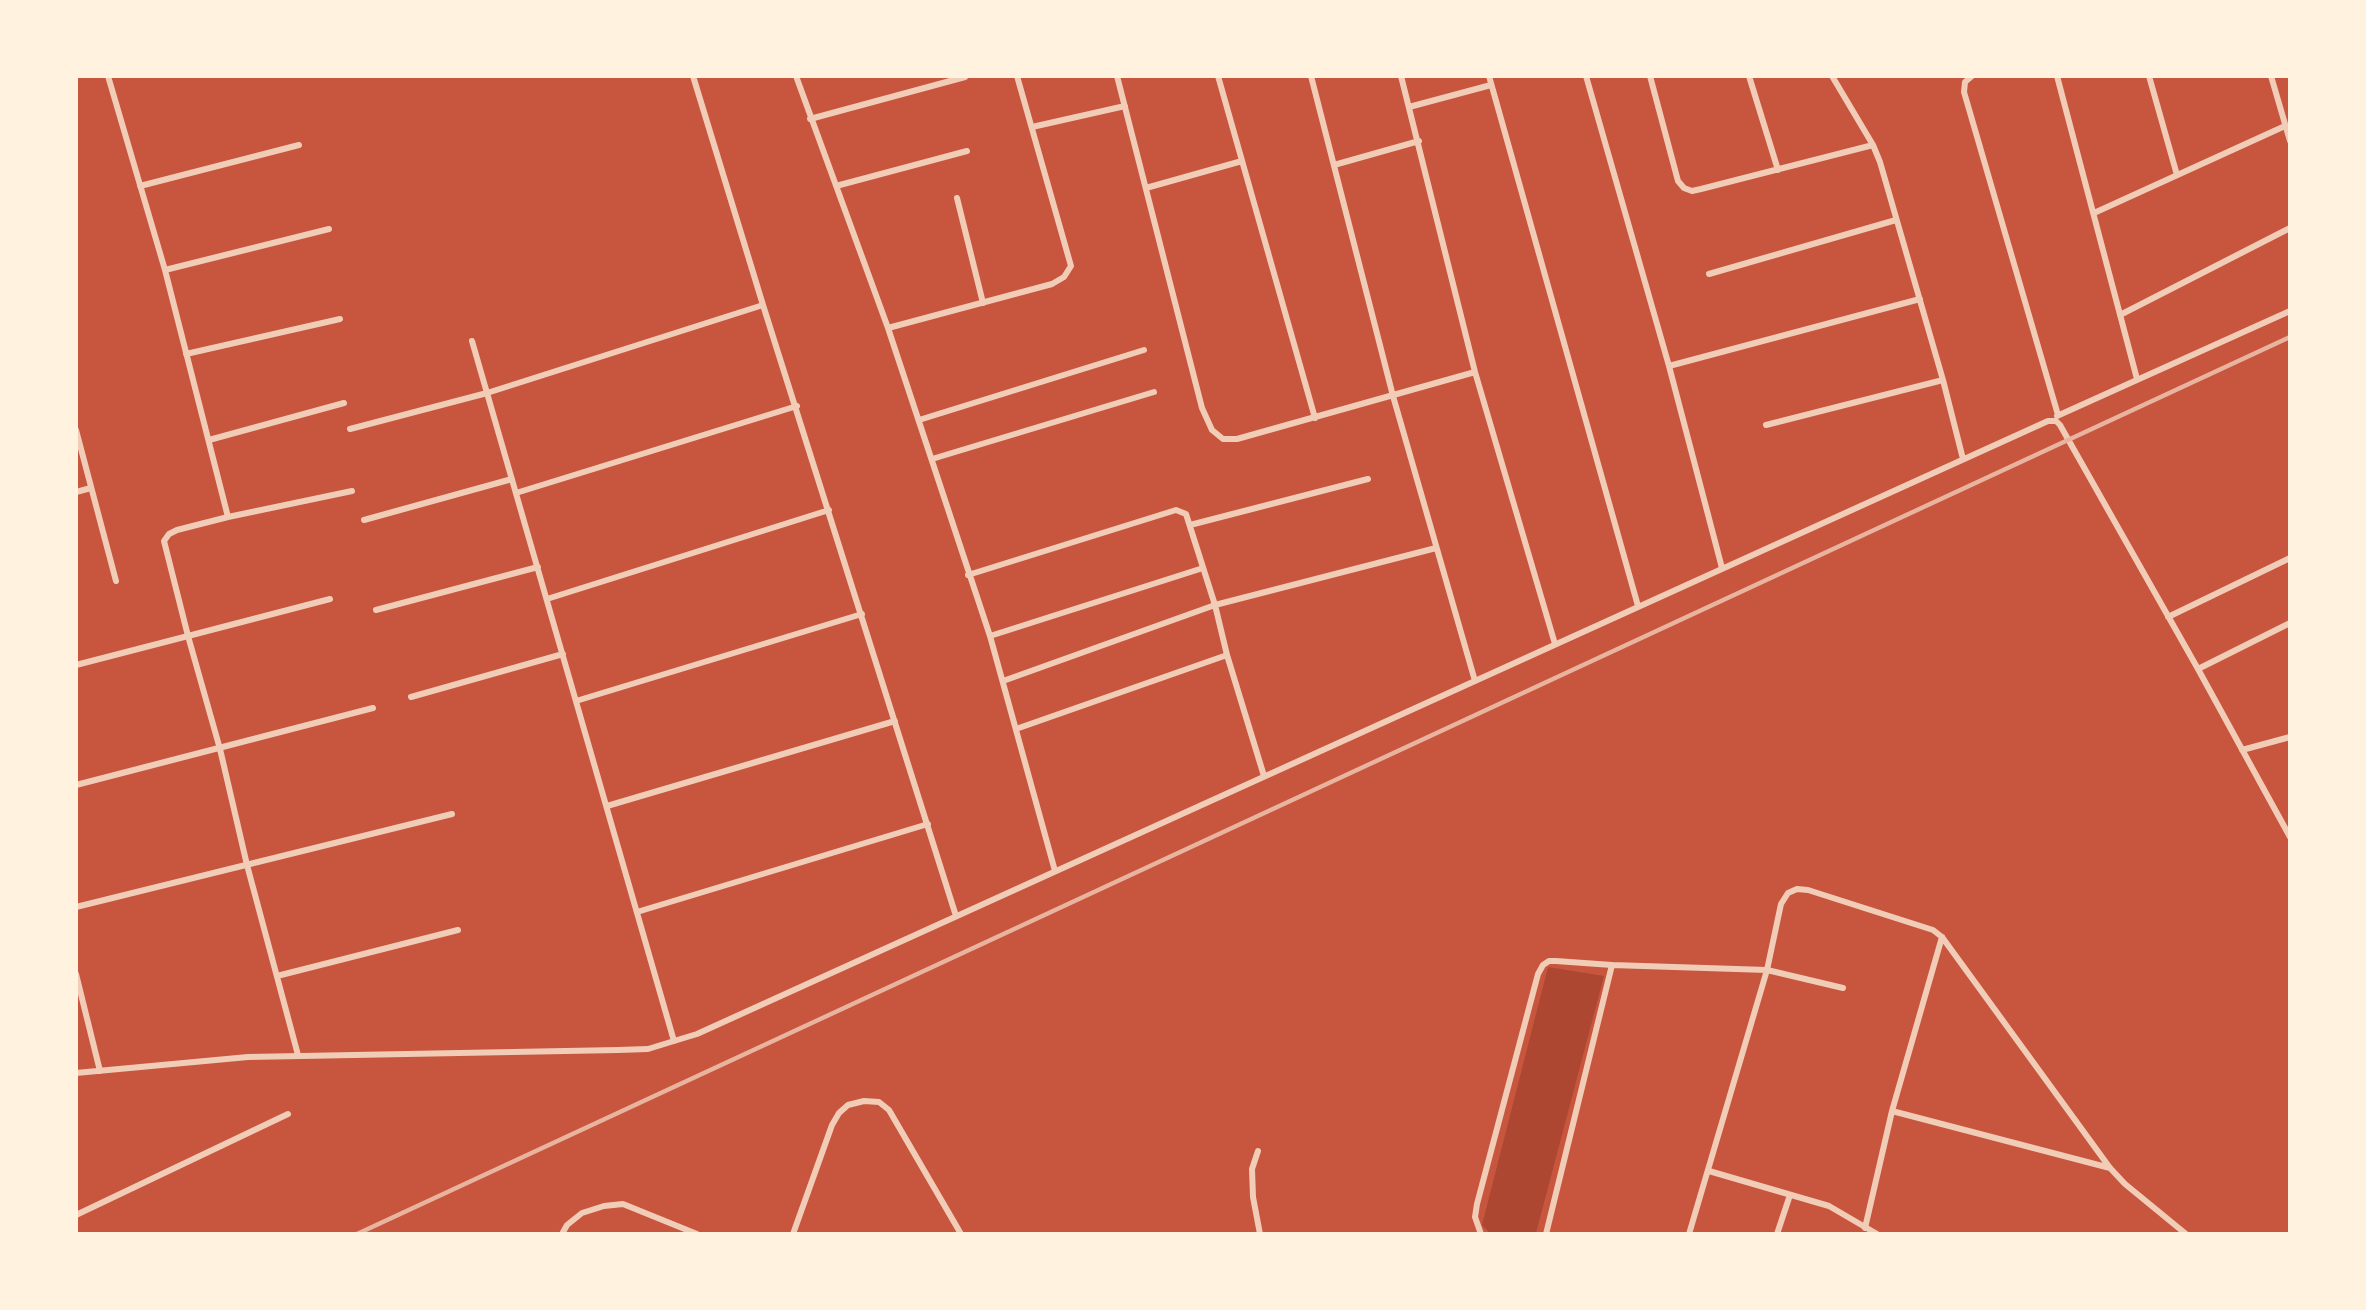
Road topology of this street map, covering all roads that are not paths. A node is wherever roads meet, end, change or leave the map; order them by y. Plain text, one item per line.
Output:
1 (108, 76) edge
2 (693, 76) edge
3 (796, 76) edge
4 (1017, 76) edge
5 (1118, 76) edge
6 (1218, 76) edge
7 (1311, 76) edge
8 (1401, 76) edge
9 (1489, 76) edge
10 (1586, 76) edge
11 (1650, 76) edge
12 (1749, 76) edge
13 (1832, 76) edge
14 (1972, 76) edge
15 (2057, 76) edge
16 (2149, 76) edge
17 (2271, 76) edge
18 (965, 77) edge
19 (1491, 85) junction
20 (1125, 106) junction
21 (1409, 107) junction
22 (810, 119) junction
23 (2285, 126) junction
24 (1032, 127) junction
25 (1419, 141) junction
26 (2289, 141) edge
27 (299, 145) dead end
28 (1873, 146) junction
29 (968, 151) dead end
30 (1242, 161) junction
31 (1334, 165) junction
32 (1778, 170) junction
33 (2177, 175) junction
34 (140, 186) junction
35 (836, 186) junction
36 (1146, 188) junction
37 (957, 198) dead end
38 (2094, 213) junction
39 (1896, 220) junction
40 (2289, 228) edge
41 (329, 229) dead end
42 (165, 270) junction
43 (1709, 274) dead end
44 (1920, 299) junction
45 (983, 303) junction
46 (763, 305) junction
47 (2289, 310) edge
48 (2120, 315) junction
49 (340, 319) dead end
50 (888, 328) junction
51 (472, 341) dead end
52 (1144, 350) dead end
53 (186, 354) junction
54 (1669, 366) junction
55 (1475, 372) junction
56 (2137, 379) junction
57 (1943, 380) junction
58 (1154, 392) dead end
59 (488, 393) junction
60 (1392, 396) junction
61 (344, 403) dead end
62 (796, 406) junction
63 (2058, 415) junction
64 (1315, 418) junction
65 (919, 420) junction
66 (2048, 421) junction
67 (1766, 425) dead end
68 (350, 429) dead end
69 (76, 430) edge
70 (209, 440) junction
71 (932, 459) junction
72 (1963, 459) junction
73 (512, 479) junction
74 (1368, 479) dead end
75 (91, 488) junction
76 (352, 491) dead end
77 (76, 492) edge
78 (516, 494) junction
79 (829, 510) junction
80 (228, 517) junction
81 (364, 520) dead end
82 (1190, 525) junction
83 (1436, 548) junction
84 (2289, 558) edge
85 (538, 567) junction
86 (1203, 568) junction
87 (1722, 568) junction
88 (968, 575) junction
89 (116, 581) dead end
90 (330, 599) dead end
91 (547, 599) junction
92 (1215, 605) junction
93 (1638, 606) junction
94 (376, 610) dead end
95 (862, 614) junction
96 (2168, 617) junction
97 (2289, 623) edge
98 (188, 636) junction
99 (990, 636) junction
100 (1555, 644) junction
101 (563, 654) junction
102 (1227, 655) junction
103 (76, 664) edge
104 (2198, 669) junction
105 (1003, 681) junction
106 (1475, 681) junction
107 (411, 697) dead end
108 (576, 701) junction
109 (373, 708) dead end
110 (895, 721) junction
111 (1016, 729) junction
112 (2289, 737) edge
113 (220, 749) junction
114 (2242, 750) junction
115 (1264, 776) junction
116 (76, 785) edge
117 (607, 806) junction
118 (452, 814) dead end
119 (928, 824) junction
120 (2289, 837) edge
121 (247, 866) junction
122 (1055, 871) junction
123 (76, 907) edge
124 (637, 912) junction
125 (956, 916) junction
126 (458, 930) dead end
127 (1942, 937) junction
128 (1612, 965) junction
129 (1767, 970) junction
130 (76, 974) edge
131 (277, 976) junction
132 (1843, 988) dead end
133 (674, 1041) junction
134 (298, 1055) junction
135 (100, 1071) junction
136 (76, 1073) edge
137 (1892, 1111) junction
138 (288, 1114) dead end
139 (1258, 1150) dead end
140 (2110, 1168) junction
141 (1709, 1171) junction
142 (1790, 1195) junction
143 (76, 1215) edge
144 (678, 1225) junction
145 (1865, 1228) junction
146 (562, 1233) edge
147 (675, 1233) edge
148 (697, 1233) edge
149 (793, 1233) edge
150 (961, 1233) edge
151 (1260, 1233) edge
152 (1481, 1233) edge
153 (1546, 1233) edge
154 (1689, 1233) edge
155 (1777, 1233) edge
156 (1877, 1233) edge
157 (2186, 1233) edge

1 - 34 street
2 - 46 street
3 - 22 street
4 - 24 street
5 - 20 street
6 - 30 street
7 - 31 street
8 - 21 street
9 - 19 street
10 - 54 street
11 - 32 street
12 - 32 street
13 - 28 street
14 - 63 street
15 - 38 street
16 - 33 street
17 - 23 street
18 - 22 street
19 - 21 street
19 - 93 street
20 - 24 street
20 - 36 street
21 - 25 street
22 - 35 street
23 - 26 street
23 - 33 street
24 - 45 street
25 - 31 street
25 - 55 street
27 - 34 street
28 - 32 street
28 - 39 street
29 - 35 street
30 - 36 street
30 - 64 street
31 - 60 street
33 - 38 street
34 - 42 street
35 - 50 street
36 - 64 street
37 - 45 street
38 - 48 street
39 - 43 street
39 - 44 street
40 - 48 street
41 - 42 street
42 - 53 street
44 - 54 street
44 - 57 street
45 - 50 street
46 - 59 street
46 - 62 street
47 - 56 street
48 - 56 street
49 - 53 street
50 - 65 street
51 - 59 street
52 - 65 street
53 - 70 street
54 - 87 street
55 - 60 street
55 - 100 street
56 - 63 street
57 - 67 street
57 - 72 street
58 - 71 street
59 - 68 street
59 - 73 street
60 - 64 street
60 - 83 street
61 - 70 street
62 - 78 street
62 - 79 street
63 - 66 street
65 - 71 street
66 - 72 street
66 - 96 street
69 - 75 street
70 - 80 street
71 - 88 street
72 - 87 street
73 - 78 street
73 - 81 street
74 - 82 street
75 - 77 street
75 - 89 street
76 - 80 street
78 - 85 street
79 - 91 street
79 - 95 street
80 - 98 street
82 - 86 street
82 - 88 street
83 - 92 street
83 - 106 street
84 - 96 street
85 - 91 street
85 - 94 street
86 - 92 street
86 - 99 street
87 - 93 street
88 - 99 street
90 - 98 street
91 - 101 street
92 - 102 street
92 - 105 street
93 - 100 street
95 - 108 street
95 - 110 street
96 - 104 street
97 - 104 street
98 - 103 street
98 - 113 street
99 - 105 street
100 - 106 street
101 - 107 street
101 - 108 street
102 - 111 street
102 - 115 street
104 - 114 street
105 - 111 street
106 - 115 street
108 - 117 street
109 - 113 street
110 - 117 street
110 - 119 street
111 - 122 street
112 - 114 street
113 - 116 street
113 - 121 street
114 - 120 street
115 - 122 street
117 - 124 street
118 - 121 street
119 - 124 street
119 - 125 street
121 - 123 street
121 - 131 street
122 - 125 street
124 - 133 street
125 - 133 street
126 - 131 street
127 - 129 street
127 - 137 street
127 - 140 street
128 - 129 street
128 - 152 street
128 - 153 street
129 - 132 street
129 - 141 street
130 - 135 street
131 - 134 street
133 - 134 street
134 - 135 street
135 - 136 street
137 - 140 street
137 - 145 street
138 - 143 street
139 - 151 street
140 - 157 street
141 - 142 street
141 - 154 street
142 - 145 street
142 - 155 street
144 - 146 street
144 - 147 street
144 - 148 street
145 - 156 street
149 - 150 street

